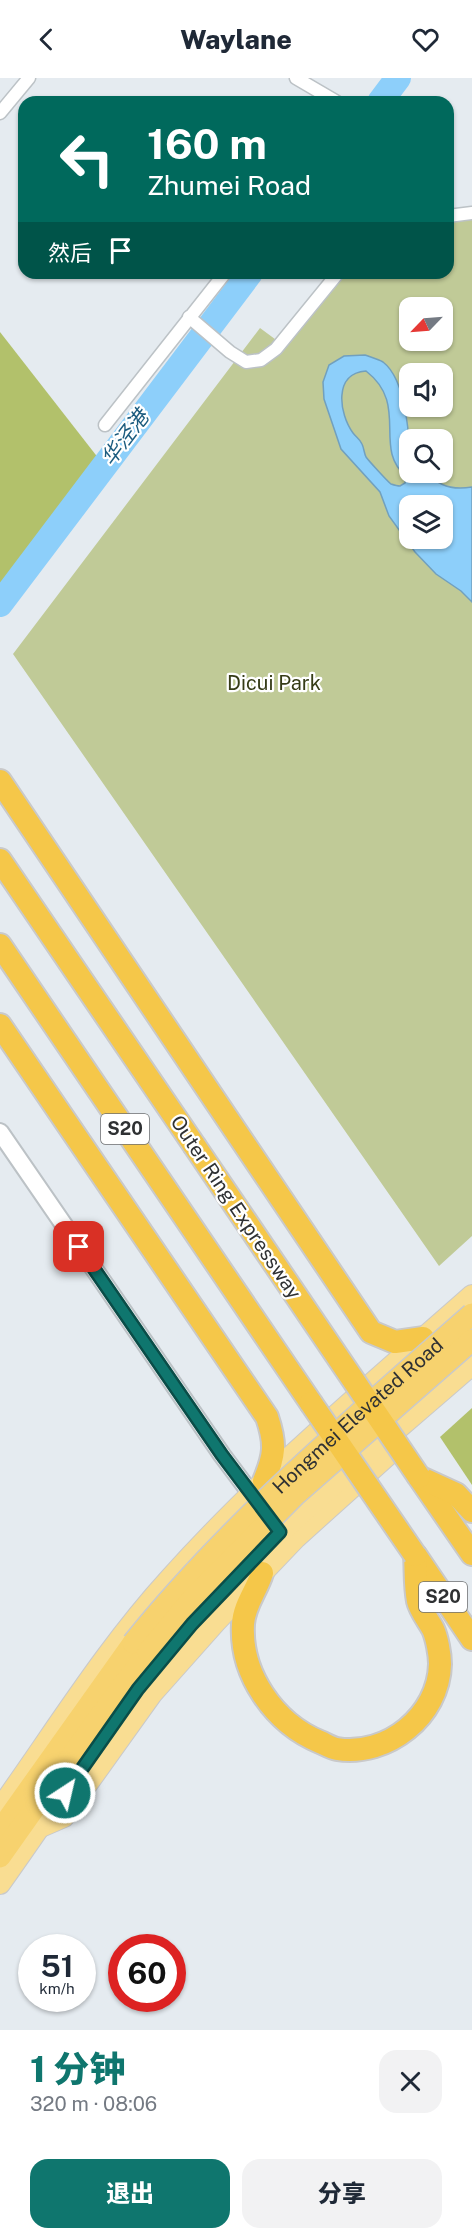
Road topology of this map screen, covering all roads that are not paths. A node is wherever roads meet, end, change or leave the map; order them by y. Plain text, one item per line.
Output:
1 (29, 78) edge
2 (296, 78) edge
3 (328, 96) edge
4 (0, 113) edge
5 (472, 213) edge
6 (454, 215) edge
7 (220, 279) edge
8 (333, 279) edge
9 (189, 317) junction
10 (105, 425) dead end
11 (0, 781) edge
12 (0, 860) edge
13 (0, 945) edge
14 (0, 1025) edge
15 (0, 1132) edge
16 (472, 1295) edge
17 (472, 1314) edge
18 (423, 1338) junction
19 (472, 1340) edge
20 (472, 1365) edge
21 (472, 1381) edge
22 (419, 1477) junction
23 (258, 1488) junction
24 (472, 1511) edge
25 (280, 1532) junction
26 (472, 1554) edge
27 (415, 1555) junction
28 (262, 1573) junction
29 (472, 1639) edge
30 (0, 1808) edge
31 (41, 1827) junction
32 (0, 1830) edge
33 (0, 1857) edge
34 (0, 1884) edge

1 - 4 street
2 - 3 street
5 - 6 street
7 - 9 street
8 - 9 street
9 - 10 street
11 - 18 highway
12 - 22 highway, Outer Ring Expressway / S20, bridge
13 - 27 highway, S20, bridge
14 - 23 highway
15 - 23 street
16 - 18 main road
17 - 32 highway, Hongmei Elevated Road, bridge
18 - 23 main road
19 - 33 highway, Hongmei Elevated Road, bridge
20 - 25 main road
21 - 28 main road
22 - 24 highway
22 - 26 highway, Outer Ring Expressway / S20
23 - 25 street
23 - 30 main road
25 - 31 main road
27 - 28 highway
27 - 29 highway, S20
28 - 31 main road
31 - 34 main road

